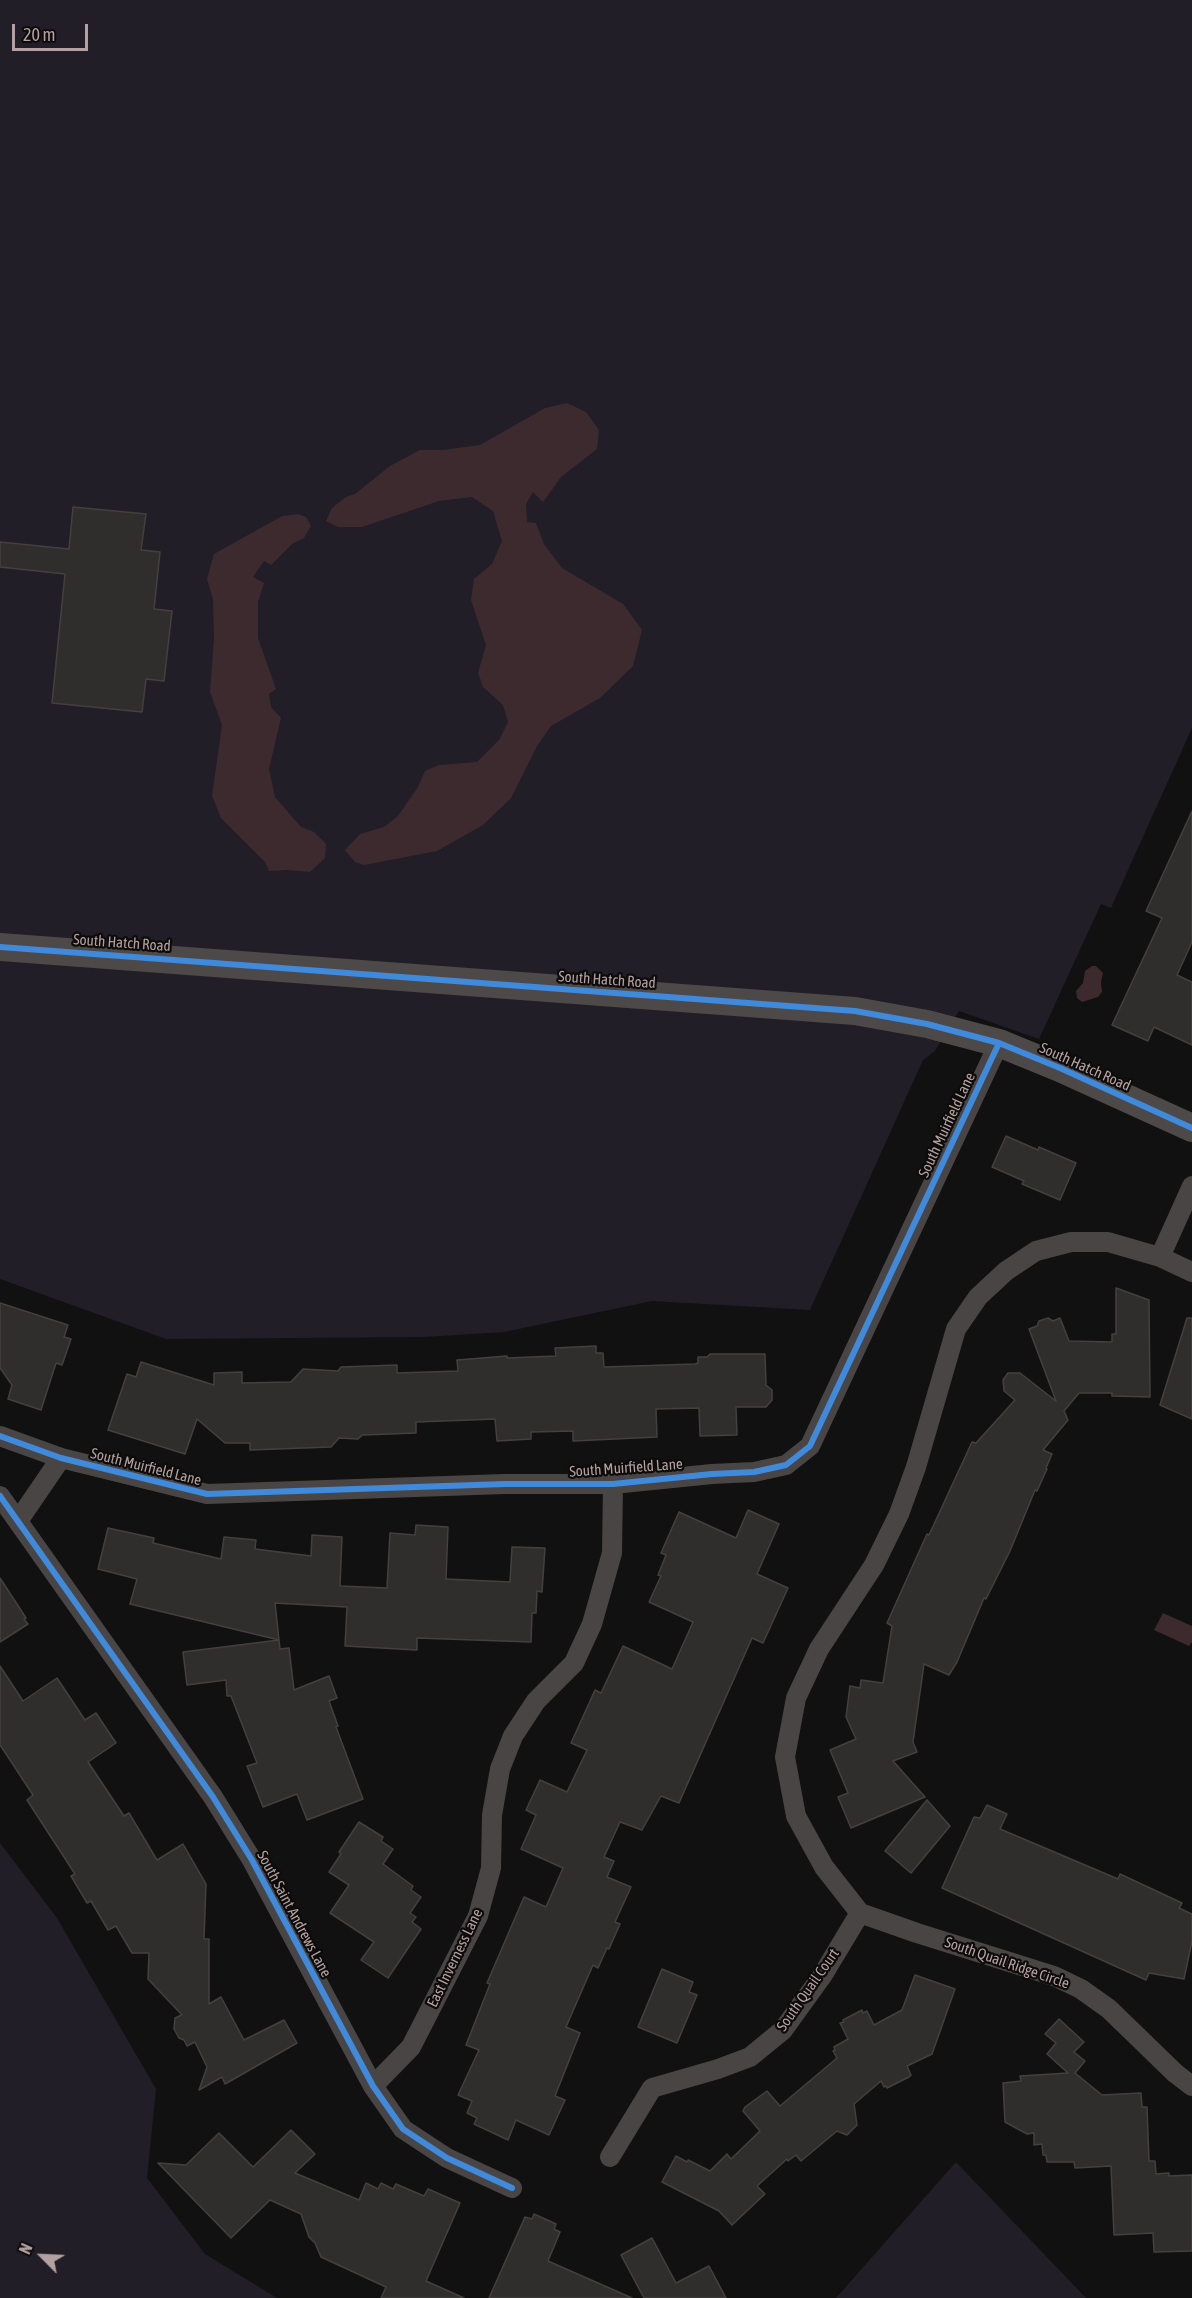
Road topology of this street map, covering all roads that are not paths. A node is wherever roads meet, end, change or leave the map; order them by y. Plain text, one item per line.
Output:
1 (0, 947) edge
2 (999, 1043) junction
3 (1192, 1128) edge
4 (1192, 1186) edge
5 (1160, 1257) junction
6 (1192, 1272) edge
7 (0, 1436) edge
8 (61, 1458) junction
9 (613, 1484) junction
10 (0, 1496) edge
11 (18, 1521) junction
12 (860, 1913) junction
13 (373, 2086) junction
14 (1192, 2086) edge
15 (610, 2157) dead end
16 (512, 2188) dead end

1 - 2 main road, South Hatch Road
2 - 3 main road, South Hatch Road
2 - 9 street, South Muirfield Lane
4 - 5 street
5 - 6 street
5 - 12 street
7 - 8 street, South Muirfield Lane
8 - 9 street, South Muirfield Lane
8 - 11 street
9 - 13 street, East Inverness Lane
10 - 11 street, South Saint Andrews Lane
11 - 13 street, South Saint Andrews Lane
12 - 14 street, South Quail Ridge Circle
12 - 15 street, South Quail Court
13 - 16 street, South Saint Andrews Lane

